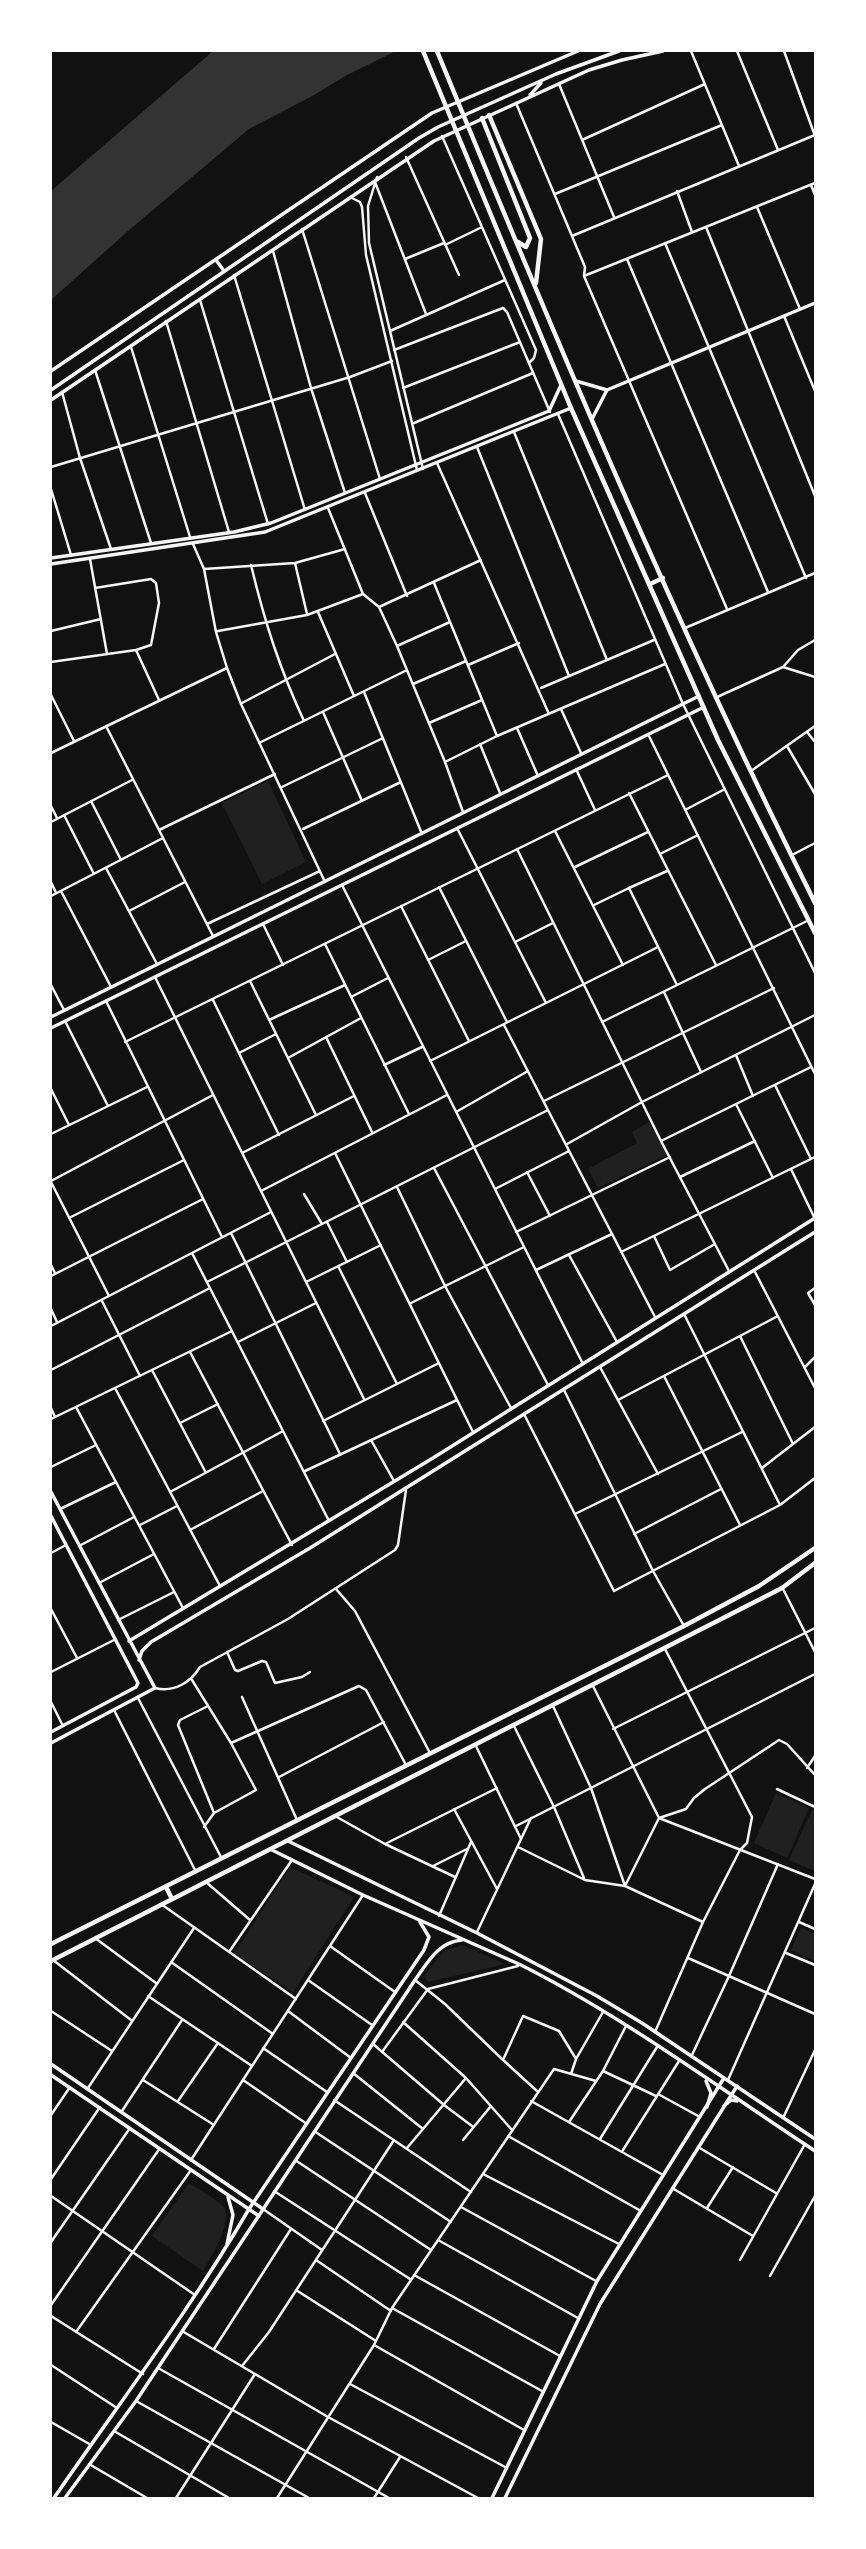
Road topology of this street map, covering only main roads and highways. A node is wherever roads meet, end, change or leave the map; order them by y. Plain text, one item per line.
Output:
1 (423, 51) edge
2 (437, 51) edge
3 (489, 115) road end
4 (482, 118) road end
5 (517, 242) junction
6 (536, 288) junction
7 (663, 578) junction
8 (650, 584) junction
9 (815, 901) edge
10 (815, 933) edge
11 (815, 1548) edge
12 (815, 1563) edge
13 (389, 1775) junction
14 (396, 1786) junction
15 (166, 1887) junction
16 (172, 1899) junction
17 (51, 1944) edge
18 (52, 1960) edge

1 - 8 main road
2 - 5 main road
3 - 6 main road
4 - 5 main road
5 - 6 main road
6 - 7 main road
7 - 8 main road
7 - 9 main road
8 - 10 main road
11 - 13 main road
12 - 14 main road
13 - 14 main road
13 - 15 main road
14 - 16 main road
15 - 16 main road
15 - 17 main road
16 - 18 main road

